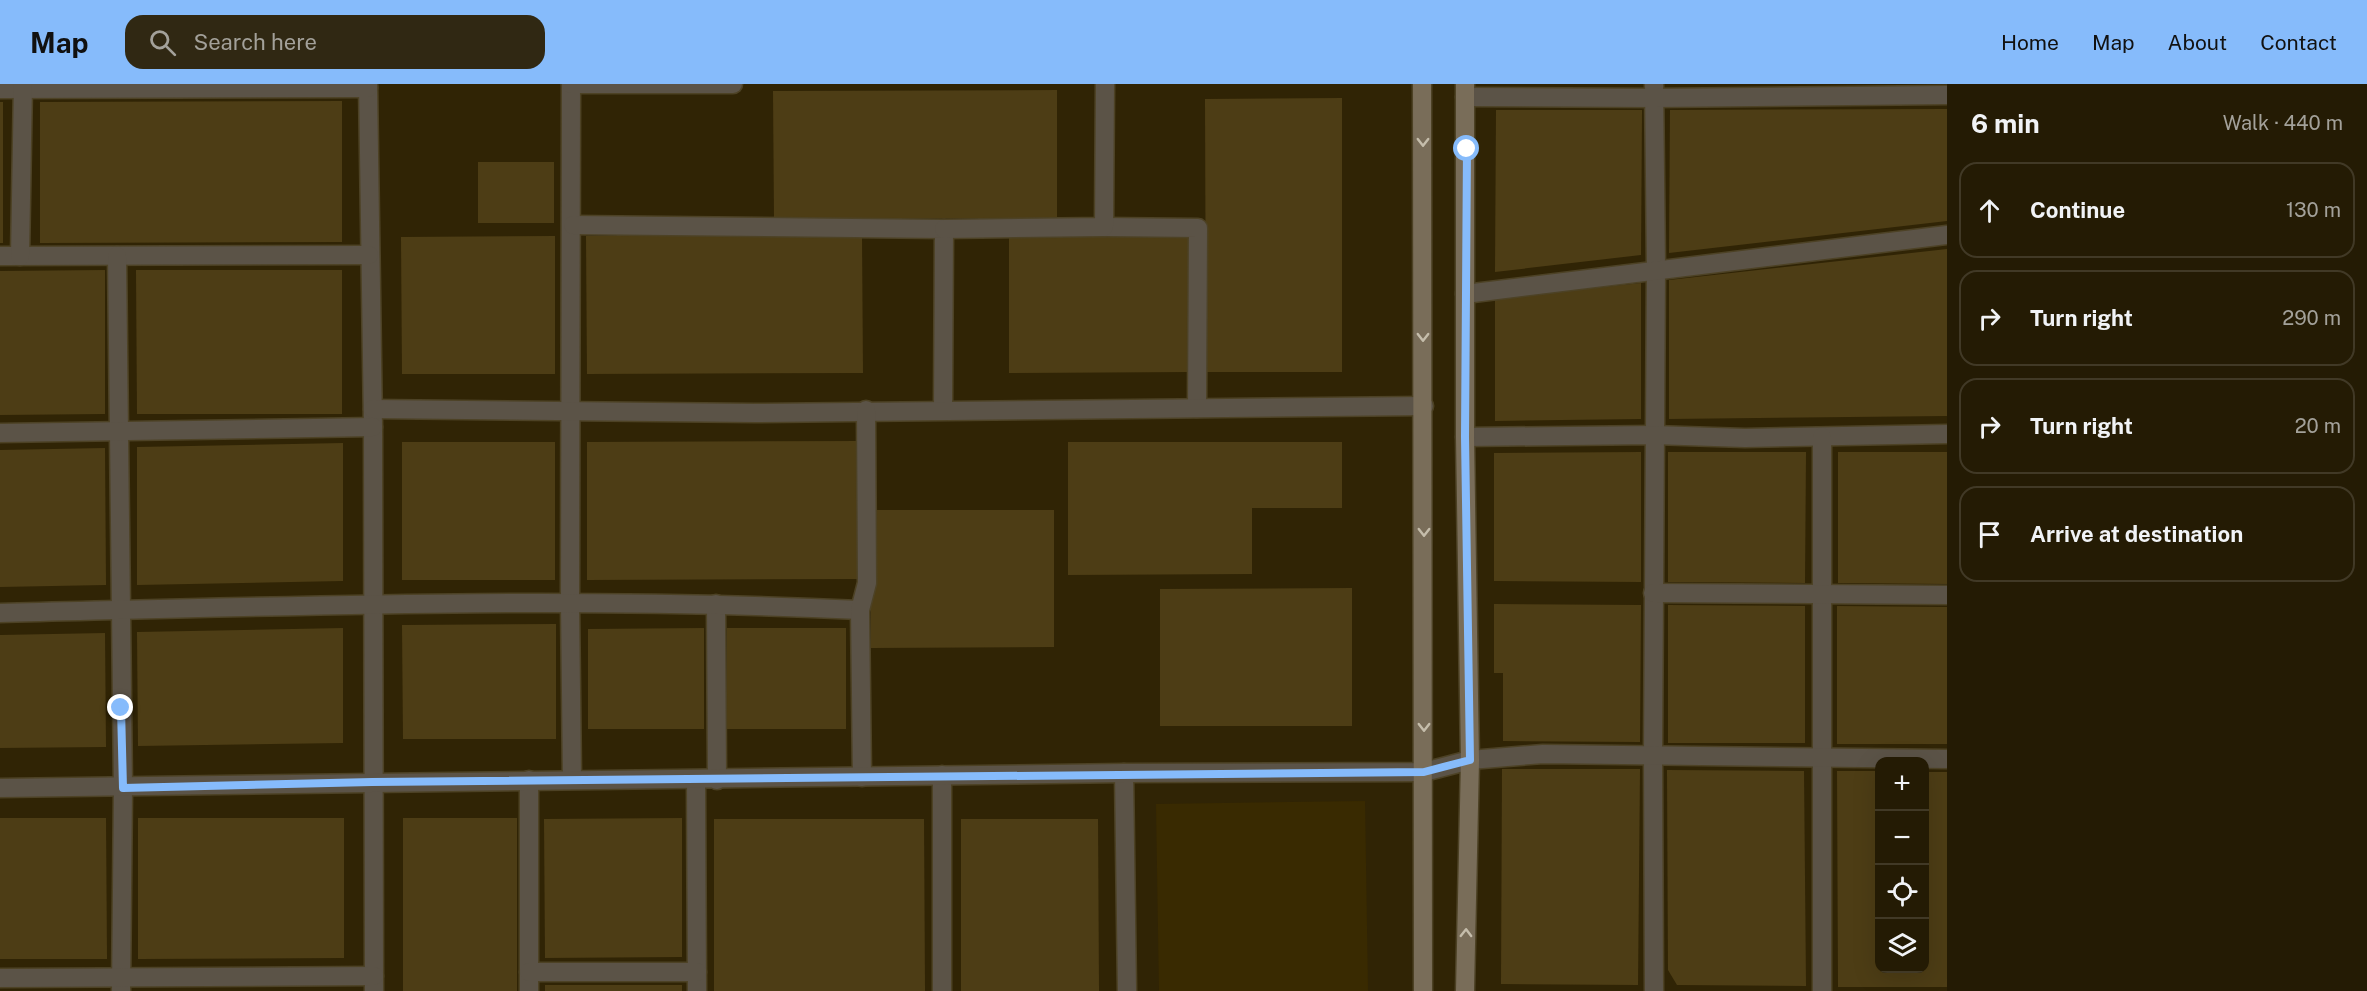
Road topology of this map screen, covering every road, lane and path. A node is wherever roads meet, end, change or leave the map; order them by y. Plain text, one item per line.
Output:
1 (571, 84) edge
2 (732, 84) edge
3 (1105, 84) edge
4 (1422, 84) edge
5 (23, 86) edge
6 (368, 86) edge
7 (0, 88) edge
8 (1465, 90) edge
9 (1654, 91) edge
10 (1947, 95) edge
11 (573, 225) junction
12 (1104, 227) junction
13 (944, 229) junction
14 (1947, 235) edge
15 (369, 255) junction
16 (0, 256) edge
17 (20, 256) junction
18 (117, 256) junction
19 (1656, 268) junction
20 (1465, 294) junction
21 (1424, 406) junction
22 (1197, 408) junction
23 (943, 409) junction
24 (571, 410) junction
25 (866, 410) junction
26 (373, 418) junction
27 (118, 432) junction
28 (0, 433) edge
29 (1947, 434) edge
30 (1654, 435) junction
31 (1822, 436) junction
32 (1465, 437) junction
33 (1653, 593) junction
34 (1820, 593) junction
35 (1947, 595) edge
36 (570, 604) junction
37 (716, 604) junction
38 (372, 605) junction
39 (120, 610) junction
40 (860, 610) junction
41 (0, 613) edge
42 (1653, 755) junction
43 (1820, 757) junction
44 (1947, 759) edge
45 (1470, 760) junction
46 (1424, 772) junction
47 (1124, 773) junction
48 (942, 776) junction
49 (862, 777) junction
50 (572, 779) junction
51 (529, 780) junction
52 (696, 780) junction
53 (717, 780) junction
54 (372, 782) junction
55 (0, 788) edge
56 (123, 788) junction
57 (529, 972) junction
58 (697, 972) junction
59 (0, 978) edge
60 (374, 983) edge
61 (121, 985) edge
62 (529, 991) edge
63 (697, 991) edge
64 (942, 991) edge
65 (1127, 991) edge
66 (1423, 991) edge
67 (1466, 991) edge
68 (1654, 991) edge
69 (1822, 991) edge

1 - 2 street
1 - 11 street
3 - 12 street
4 -> 21 street
5 - 6 street
5 - 7 street
5 - 17 street
6 - 15 street
8 - 9 street
8 - 20 street
9 - 10 street
9 - 19 street
11 - 13 street
11 - 24 street
12 - 13 street
12 - 22 street
13 - 23 street
14 - 19 street
15 - 18 street
15 - 26 street
16 - 17 street
17 - 18 street
18 - 27 street
19 - 20 street
19 - 30 street
20 - 32 street
21 - 22 street
21 -> 46 street
22 - 23 street
23 - 25 street
24 - 25 street
24 - 26 street
24 - 36 street
25 - 40 street
26 - 27 street
26 - 38 street
27 - 28 street
27 - 39 street
29 - 31 street
30 - 31 street
30 - 32 street
30 - 33 street
31 - 34 street
32 - 45 street
33 - 34 street
33 - 42 street
34 - 35 street
34 - 43 street
36 - 37 street
36 - 38 street
36 - 50 street
37 - 40 street
37 - 53 street
38 - 39 street
38 - 54 street
39 - 41 street
39 - 56 street
40 - 49 street
42 - 43 street
42 - 45 street
42 - 68 street
43 - 44 street
43 - 69 street
45 - 46 street
67 -> 45 street
46 - 47 street
46 - 66 street
47 - 48 street
47 - 65 street
48 - 49 street
48 - 64 street
49 - 53 street
50 - 51 street
50 - 52 street
51 - 54 street
51 - 57 street
52 - 53 street
52 - 58 street
54 - 56 street
54 - 60 street
55 - 56 street
56 - 61 street
57 - 58 street
57 - 62 street
58 - 63 street
59 - 61 street
60 - 61 street

